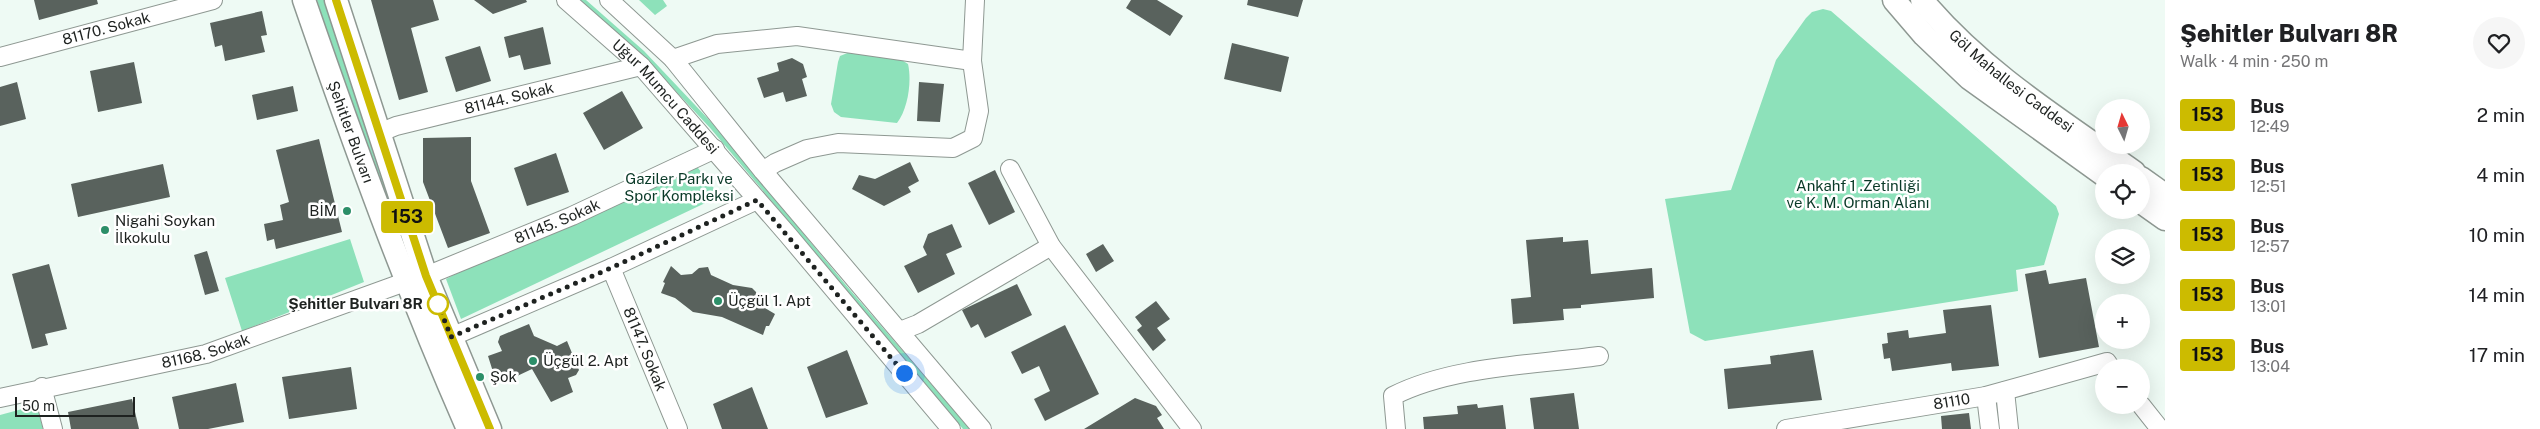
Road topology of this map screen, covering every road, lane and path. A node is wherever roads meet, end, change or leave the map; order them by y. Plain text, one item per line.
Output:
1 (213, 0) edge
2 (304, 0) edge
3 (336, 0) edge
4 (566, 0) edge
5 (609, 0) edge
6 (975, 0) edge
7 (1894, 0) edge
8 (1922, 0) edge
9 (0, 57) edge
10 (673, 59) junction
11 (972, 61) junction
12 (641, 66) junction
13 (379, 133) junction
14 (715, 150) junction
15 (2123, 164) edge
16 (1010, 169) dead end
17 (2095, 169) edge
18 (763, 171) junction
19 (2150, 184) edge
20 (2165, 195) edge
21 (757, 200) junction
22 (2150, 208) edge
23 (2165, 219) edge
24 (1051, 246) junction
25 (611, 268) junction
26 (426, 276) junction
27 (405, 282) junction
28 (900, 332) junction
29 (451, 337) junction
30 (1599, 356) dead end
31 (2095, 365) edge
32 (42, 387) junction
33 (2005, 390) junction
34 (1986, 396) junction
35 (0, 398) edge
36 (2148, 414) edge
37 (1850, 423) edge
38 (53, 429) edge
39 (468, 429) edge
40 (490, 429) edge
41 (678, 429) edge
42 (951, 429) edge
43 (982, 429) edge
44 (1192, 429) edge
45 (1396, 429) edge
46 (1786, 429) edge
47 (1990, 429) edge
48 (2009, 429) edge
49 (2160, 429) edge

1 - 9 street, 81170. Sokak
2 - 27 main road, Şehitler Bulvarı
3 - 13 main road, Şehitler Bulvarı
4 - 12 street, Uğur Mumcu Caddesi
5 - 10 street, Uğur Mumcu Caddesi
6 - 11 street
7 - 17 main road, Göl Mahallesi Caddesi
8 - 15 main road, Göl Mahallesi Caddesi
10 - 11 street
10 - 18 street, Uğur Mumcu Caddesi
11 - 18 street
12 - 13 street, 81144. Sokak
12 - 14 street, Uğur Mumcu Caddesi
13 - 26 main road, Şehitler Bulvarı
14 - 21 street, Uğur Mumcu Caddesi
14 - 26 street, 81145. Sokak
16 - 24 street
18 - 28 street, Uğur Mumcu Caddesi
19 - 20 main road
21 - 25 street
21 - 42 street, Uğur Mumcu Caddesi
22 - 23 main road
24 - 28 street
24 - 44 street
25 - 29 street
25 - 41 street, 81147. Sokak
26 - 29 main road, Şehitler Bulvarı
27 - 32 street, 81168. Sokak
27 - 39 main road, Şehitler Bulvarı
28 - 43 street, Uğur Mumcu Caddesi
29 - 40 main road, Şehitler Bulvarı
30 - 45 street
31 - 33 street, 81110
32 - 35 street, 81168. Sokak
32 - 38 street
33 - 34 street, 81110
33 - 48 street
34 - 37 street, 81110
34 - 47 street
36 - 49 street
37 - 46 street, 81110

